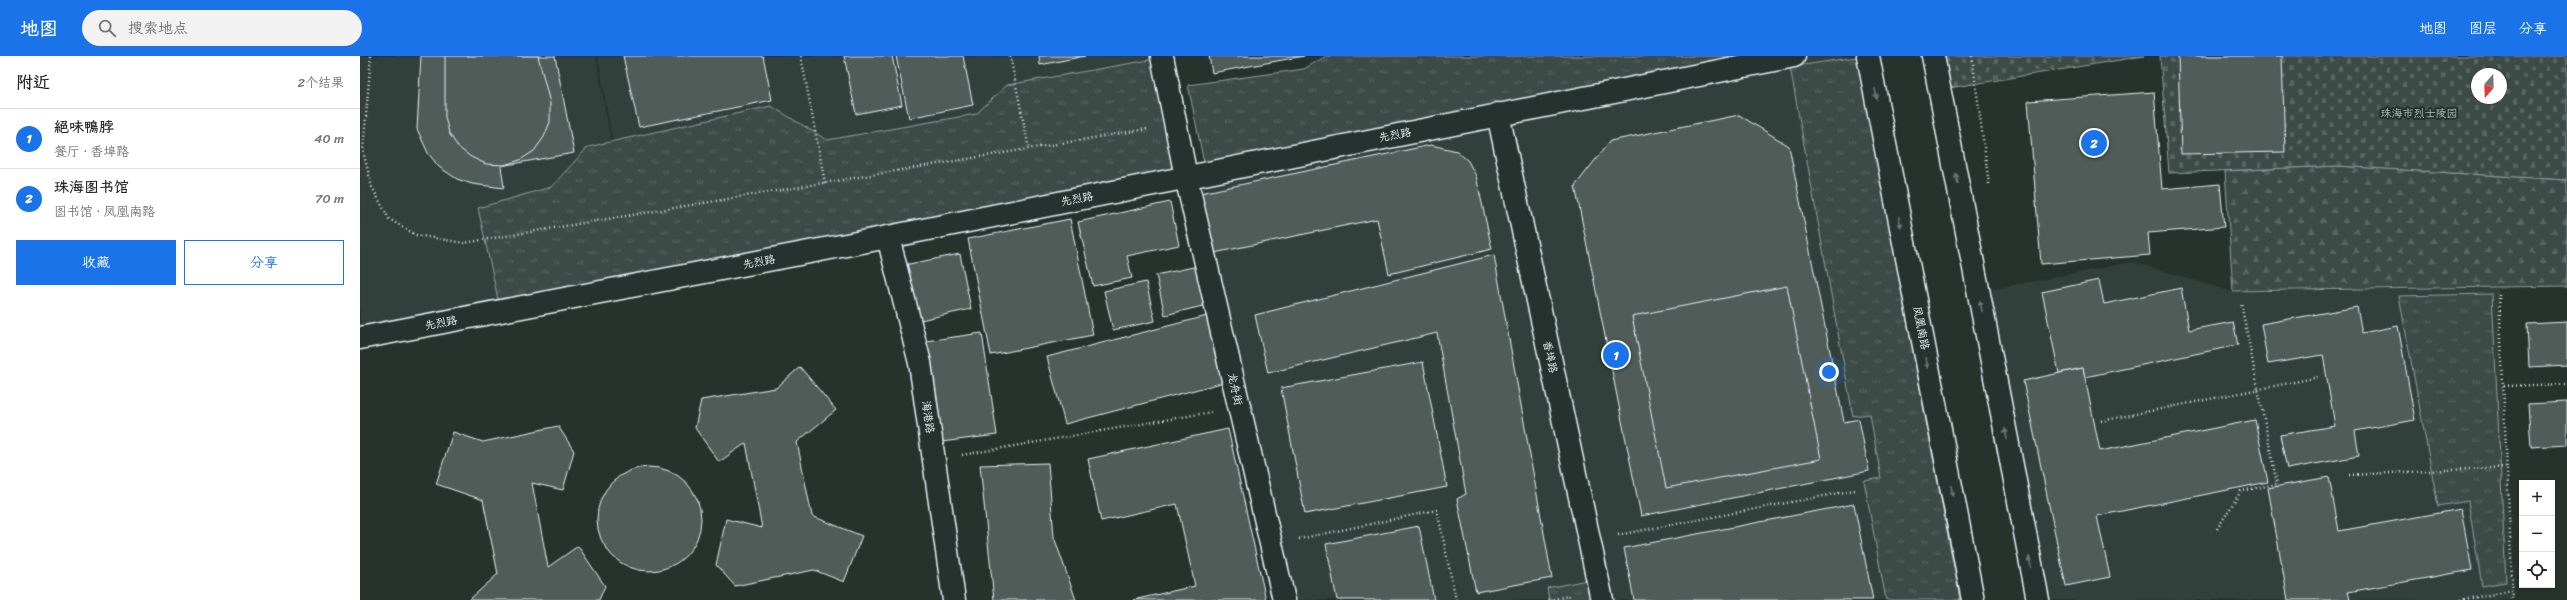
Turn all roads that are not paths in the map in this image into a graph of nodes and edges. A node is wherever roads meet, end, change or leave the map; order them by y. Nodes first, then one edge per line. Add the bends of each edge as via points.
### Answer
1 (1162, 56) edge
2 (1794, 56) edge
3 (1868, 56) edge
4 (1934, 56) edge
5 (1498, 114) junction
6 (1186, 177) junction
7 (888, 237) junction
8 (360, 338) edge
9 (954, 600) edge
10 (1284, 600) edge
11 (1602, 600) edge
12 (1973, 600) edge
13 (2038, 600) edge

1 - 6 street, 龙舟街
2 - 5 street, 先烈路
3 -> 12 street, 凤凰南路
13 -> 4 street
5 - 6 street, 先烈路
5 - 11 street, 香埠路
6 - 7 street, 先烈路
6 - 10 street, 龙舟街
7 - 8 street, 先烈路
7 - 9 street, 海港路 via 920,363

